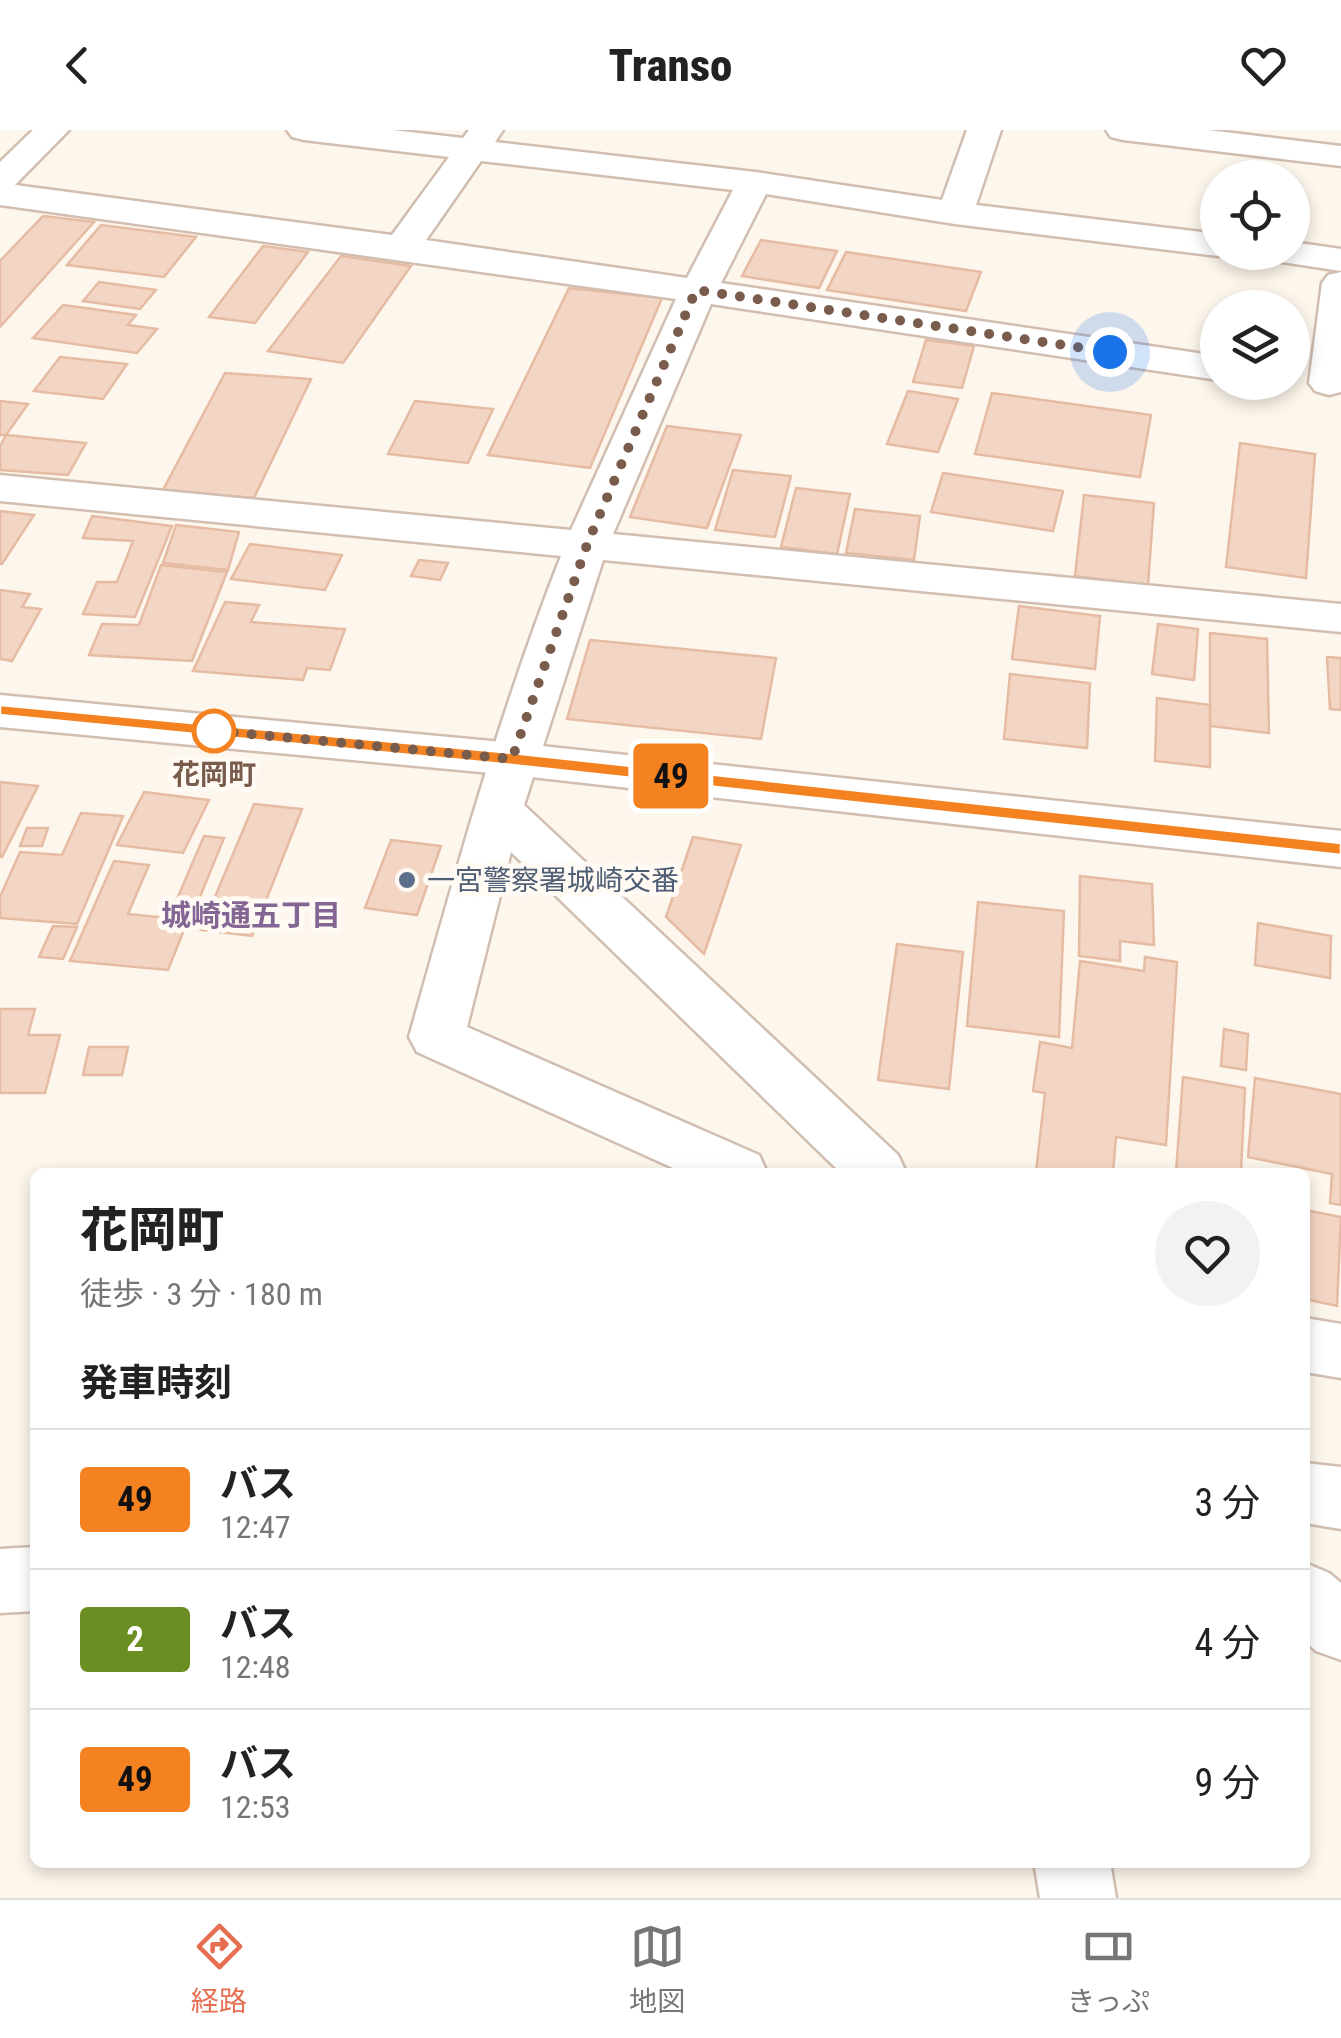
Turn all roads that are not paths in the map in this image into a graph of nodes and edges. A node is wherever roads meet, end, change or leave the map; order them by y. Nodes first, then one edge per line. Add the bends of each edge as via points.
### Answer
1 (52, 130) edge
2 (304, 130) edge
3 (984, 130) edge
4 (1123, 130) edge
5 (478, 141) edge
6 (1341, 156) edge
7 (0, 181) edge
8 (755, 182) junction
9 (0, 194) edge
10 (955, 213) junction
11 (1200, 243) edge
12 (402, 247) junction
13 (1310, 256) edge
14 (1341, 260) edge
15 (1341, 283) edge
16 (696, 290) junction
17 (1200, 365) edge
18 (1321, 382) edge
19 (0, 488) edge
20 (588, 542) junction
21 (1341, 618) edge
22 (0, 711) edge
23 (506, 784) junction
24 (1341, 849) edge
25 (729, 1168) edge
26 (874, 1168) edge
27 (1310, 1345) edge
28 (1341, 1351) edge
29 (1310, 1494) edge
30 (1341, 1498) edge
31 (0, 1580) edge
32 (30, 1580) edge
33 (1310, 1600) edge
34 (1341, 1627) edge
35 (1073, 1868) edge
36 (1078, 1898) edge

1 - 7 street
2 - 5 street
3 - 10 street
4 - 6 street
5 - 8 street
5 - 12 street
8 - 10 street
8 - 16 street
9 - 12 street
10 - 11 street
12 - 16 street
13 - 14 street
15 - 18 street
16 - 17 street
16 - 20 street
19 - 20 street
20 - 21 street
20 - 23 street
22 - 23 street
23 - 24 street
23 - 25 street via 437,1038
23 - 26 street
27 - 28 street
29 - 30 street
31 - 32 street
33 - 34 street
35 - 36 street

